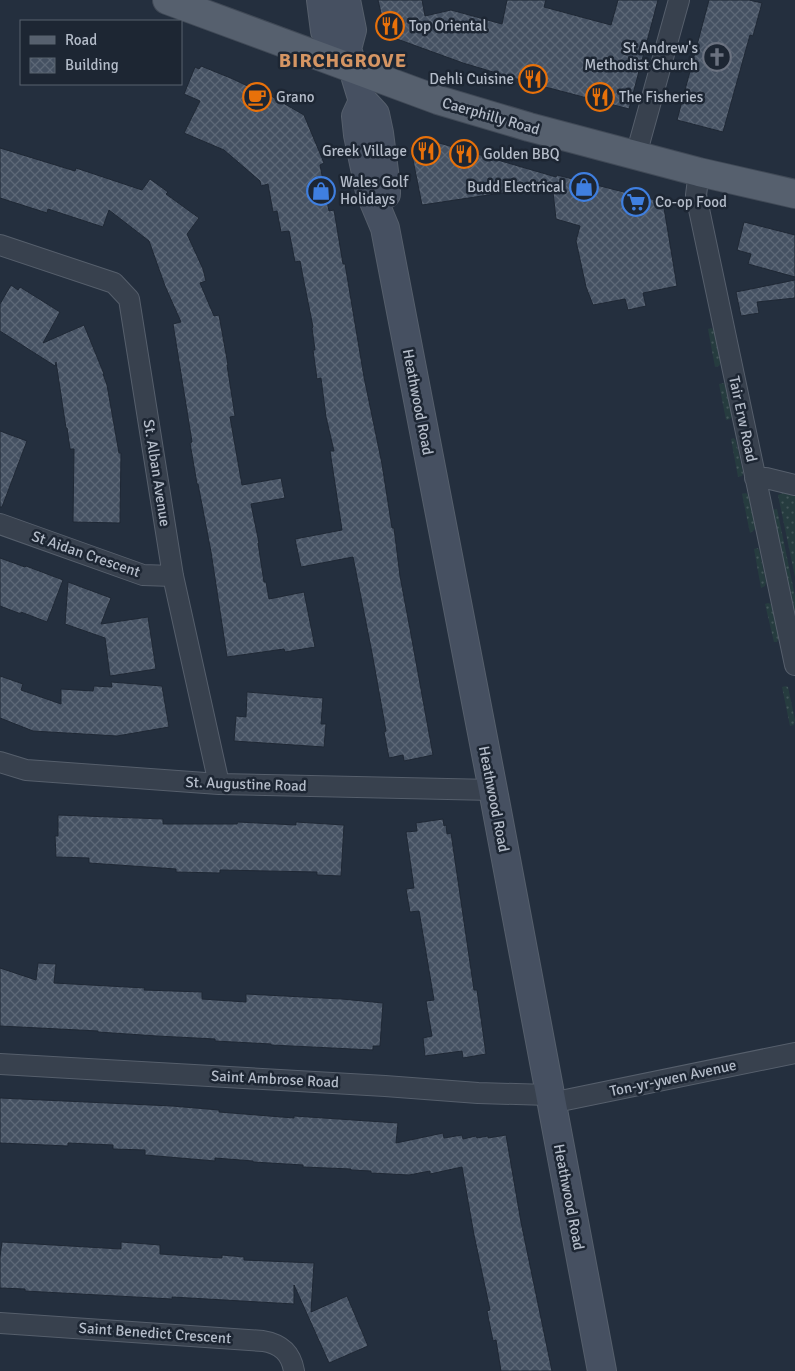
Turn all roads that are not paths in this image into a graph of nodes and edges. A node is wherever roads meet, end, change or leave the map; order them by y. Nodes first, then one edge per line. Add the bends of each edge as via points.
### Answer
1 (168, 0) edge
2 (321, 0) edge
3 (346, 0) edge
4 (679, 0) edge
5 (350, 59) junction
6 (636, 155) junction
7 (699, 172) junction
8 (795, 194) edge
9 (0, 245) edge
10 (755, 478) junction
11 (795, 485) edge
12 (0, 524) edge
13 (174, 576) junction
14 (795, 665) edge
15 (0, 762) edge
16 (219, 784) junction
17 (493, 790) junction
18 (795, 1053) edge
19 (0, 1064) edge
20 (550, 1099) junction
21 (0, 1323) edge
22 (294, 1371) edge
23 (602, 1371) edge

1 - 5 main road, Caerphilly Road
2 - 5 street via 325,31
3 - 5 street via 352,30
4 - 6 street
5 - 6 main road, Caerphilly Road via 438,100
5 - 17 street, Heathwood Road via 363,101 375,114 379,133 386,187 385,228
6 - 7 main road, Caerphilly Road
7 - 8 main road, Caerphilly Road
7 - 10 street, Tair Erw Road via 696,195
9 - 13 street, St. Alban Avenue via 114,283 129,299
10 - 11 street
10 - 14 street, Tair Erw Road
12 - 13 street, St Aidan Crescent via 143,575
13 - 16 street, St. Alban Avenue
15 - 16 street, St. Augustine Road via 26,770
16 - 17 street, St. Augustine Road
17 - 20 street, Heathwood Road
18 - 20 street, Ton-yr-ywen Avenue
19 - 20 street, Saint Ambrose Road via 375,1085
20 - 23 street, Heathwood Road
21 - 22 street, Saint Benedict Crescent via 263,1341 284,1350

